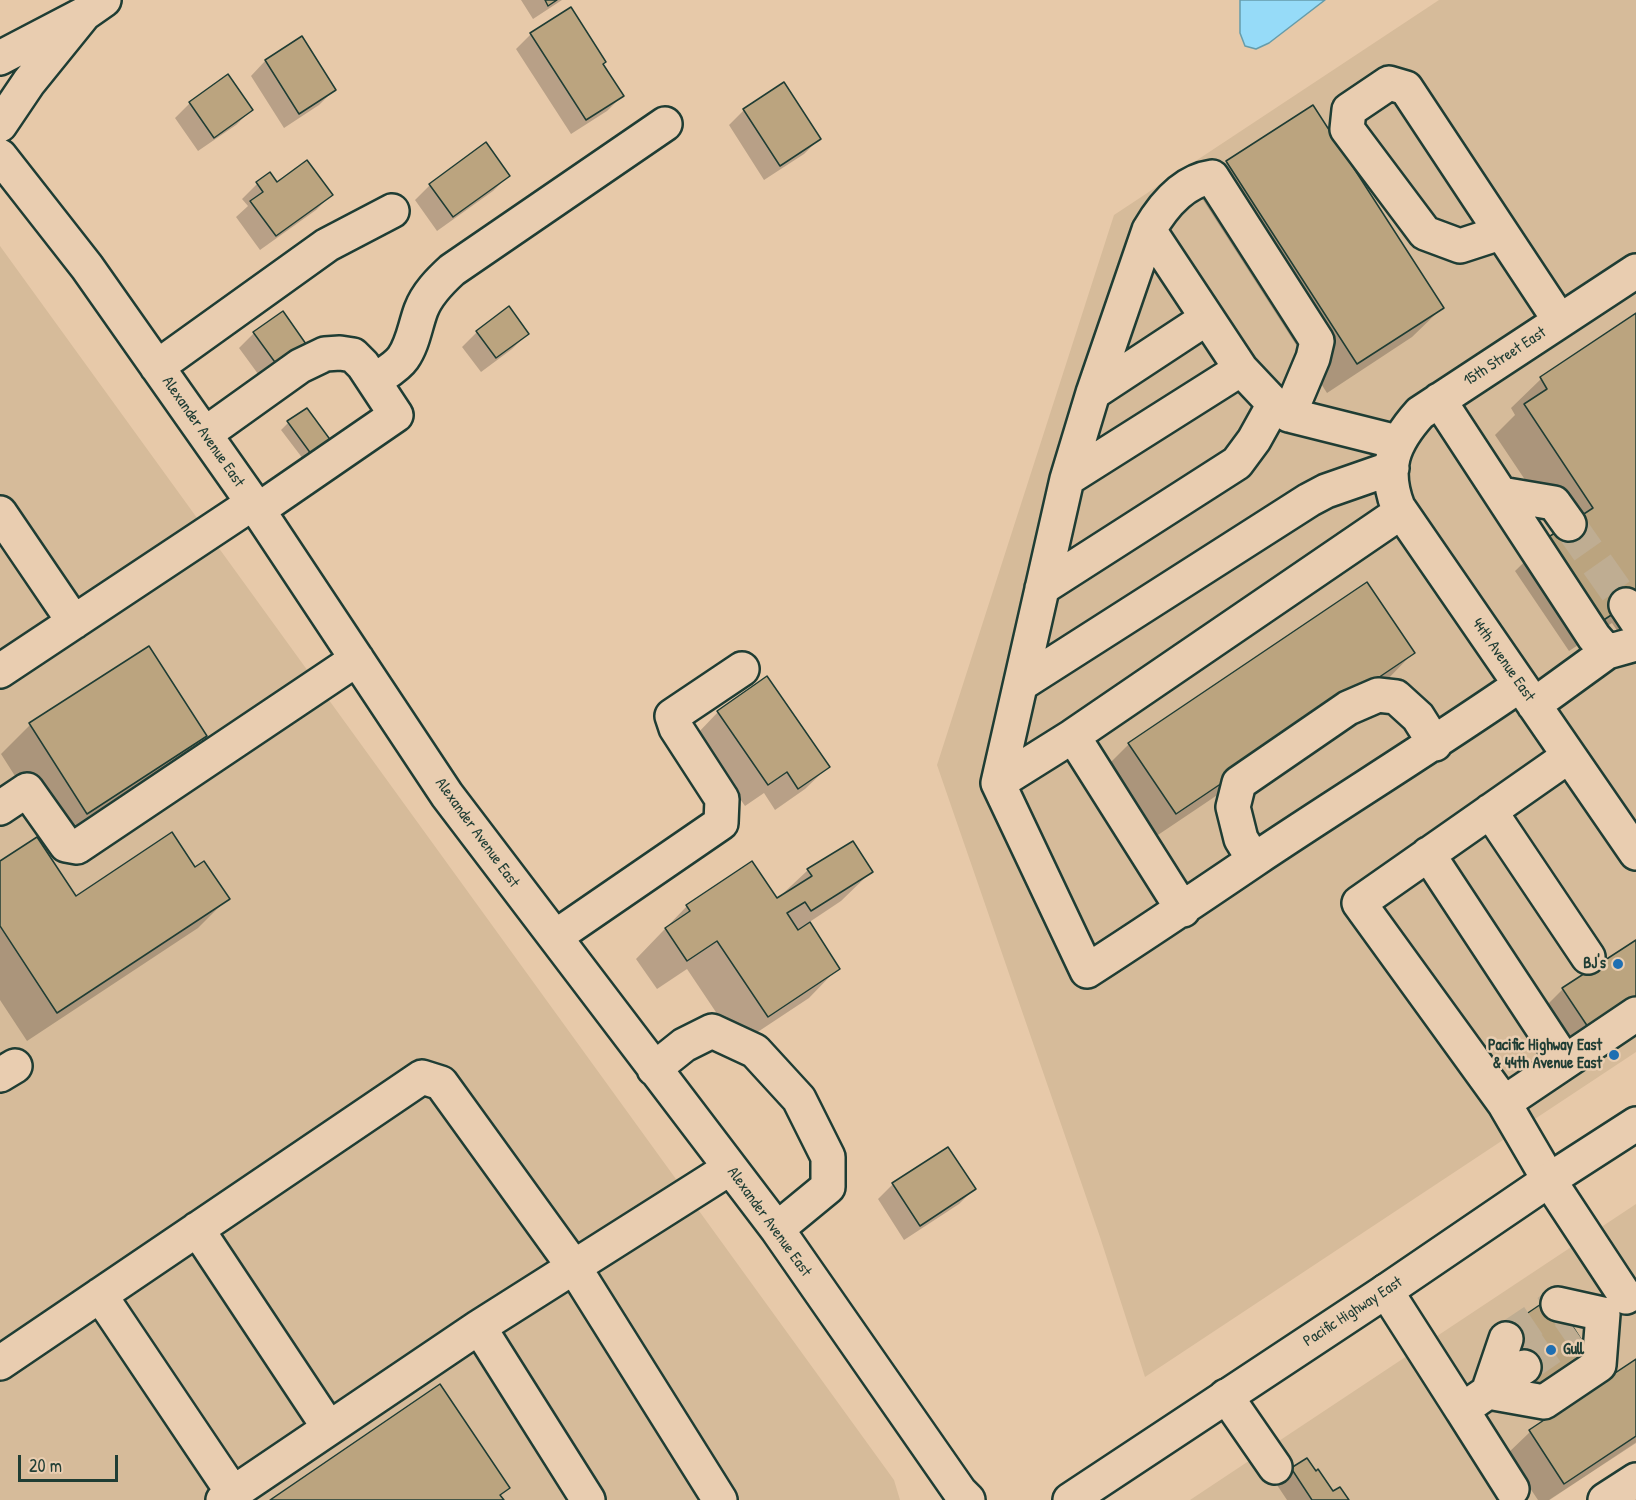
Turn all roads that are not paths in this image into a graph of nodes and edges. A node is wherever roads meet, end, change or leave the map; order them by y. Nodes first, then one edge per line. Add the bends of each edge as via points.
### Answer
1 (94, 7) edge
2 (0, 58) edge
3 (665, 124) dead end
4 (0, 125) edge
5 (0, 156) edge
6 (392, 212) dead end
7 (1149, 230) junction
8 (1500, 233) junction
9 (1636, 271) edge
10 (1207, 318) junction
11 (1560, 321) junction
12 (157, 367) junction
13 (1241, 369) junction
14 (374, 381) junction
15 (1093, 393) junction
16 (1439, 400) junction
17 (1281, 410) junction
18 (205, 434) junction
19 (1394, 457) junction
20 (1067, 479) junction
21 (1501, 494) junction
22 (255, 506) junction
23 (1401, 512) junction
24 (0, 513) edge
25 (1569, 524) tunnel mouth
26 (1042, 588) junction
27 (74, 622) junction
28 (1622, 648) edge
29 (357, 659) junction
30 (742, 669) dead end
31 (0, 671) edge
32 (1021, 684) junction
33 (1527, 695) junction
34 (1073, 736) junction
35 (1435, 744) junction
36 (1569, 756) junction
37 (998, 783) junction
38 (0, 808) edge
39 (1490, 811) junction
40 (1636, 853) edge
41 (1428, 854) junction
42 (1254, 860) junction
43 (1182, 910) junction
44 (555, 937) junction
45 (1588, 957) dead end
46 (1636, 1014) edge
47 (1565, 1062) junction
48 (654, 1069) junction
49 (1504, 1103) junction
50 (1636, 1124) edge
51 (730, 1168) junction
52 (1549, 1180) junction
53 (197, 1229) junction
54 (777, 1229) junction
55 (574, 1266) junction
56 (1386, 1291) junction
57 (100, 1295) junction
58 (1558, 1304) tunnel mouth
59 (1610, 1309) edge
60 (479, 1327) junction
61 (1506, 1339) tunnel mouth
62 (0, 1363) edge
63 (1524, 1367) tunnel mouth
64 (1488, 1392) junction
65 (1226, 1396) junction
66 (1462, 1410) junction
67 (329, 1428) junction
68 (1275, 1467) dead end
69 (1636, 1480) edge
70 (1512, 1489) dead end
71 (228, 1497) edge
72 (588, 1500) edge
73 (720, 1500) edge
74 (968, 1500) edge
75 (1070, 1500) edge
76 (1605, 1500) edge

1 - 2 street
1 - 4 street via 29,82
3 - 14 street via 452,270 422,308 404,357
5 - 12 street, Alexander Avenue East via 87,267
6 - 12 street via 327,245
7 - 10 street
7 - 15 street
7 - 17 street via 1162,208 1181,191 1200,179 1212,177 1317,341 1313,358
8 - 8 street via 1406,88 1389,82 1349,110 1347,129 1425,233 1460,246
8 - 11 street
9 - 11 street, 15th Street East
10 - 13 street
10 - 15 street
11 - 16 street, 15th Street East
12 - 18 street, Alexander Avenue East
13 - 17 street
13 - 20 street
14 - 18 street via 353,355 325,354 300,366
14 - 22 street via 396,415
15 - 20 street
16 - 19 street, 15th Street East via 1420,412
16 - 21 street
17 - 19 street
17 - 26 street via 1237,464
18 - 22 street, Alexander Avenue East
19 - 23 street, 44th Avenue East via 1391,489
19 - 32 street via 1309,500
20 - 26 street
21 - 25 street via 1554,503
21 - 28 street via 1594,637
22 - 27 street
22 - 29 street, Alexander Avenue East
23 - 33 street, 44th Avenue East
23 - 34 street
24 - 27 street
26 - 32 street
27 - 31 street
28 - 33 street
29 - 38 street via 77,847 66,845 27,790
29 - 44 street, Alexander Avenue East via 447,795
30 - 44 street via 672,716 722,799 721,823
32 - 37 street
33 - 35 street
33 - 36 street, 44th Avenue East
34 - 37 street
34 - 43 street
35 - 42 street
35 - 42 street via 1418,717 1396,697 1378,695 1348,708 1239,783 1233,807 1241,839
36 - 39 street
36 - 40 street, 44th Avenue East
37 - 43 street via 1087,970
39 - 41 street
39 - 45 street
41 - 47 street
41 - 49 street via 1359,903
42 - 43 street
44 - 48 street, Alexander Avenue East
46 - 47 street
47 - 49 street
48 - 51 street, Alexander Avenue East
48 - 54 street via 684,1045 712,1031 755,1052 799,1099 828,1157 828,1187
49 - 52 street
50 - 52 street, Pacific Highway East
51 - 54 street, Alexander Avenue East
51 - 55 street
52 - 56 street, Pacific Highway East
52 - 59 street
53 - 55 street via 423,1077 441,1083
53 - 57 street
53 - 67 street
54 - 74 street, Alexander Avenue East
55 - 60 street
55 - 73 street
56 - 65 street, Pacific Highway East
56 - 66 street
57 - 62 street
57 - 71 street
58 - 59 street
59 - 64 street via 1599,1365 1544,1402
60 - 67 street
60 - 72 street
61 - 64 street
63 - 64 street
64 - 66 street
65 - 68 street
65 - 75 street, Pacific Highway East
66 - 70 street
67 - 71 street
69 - 76 street

